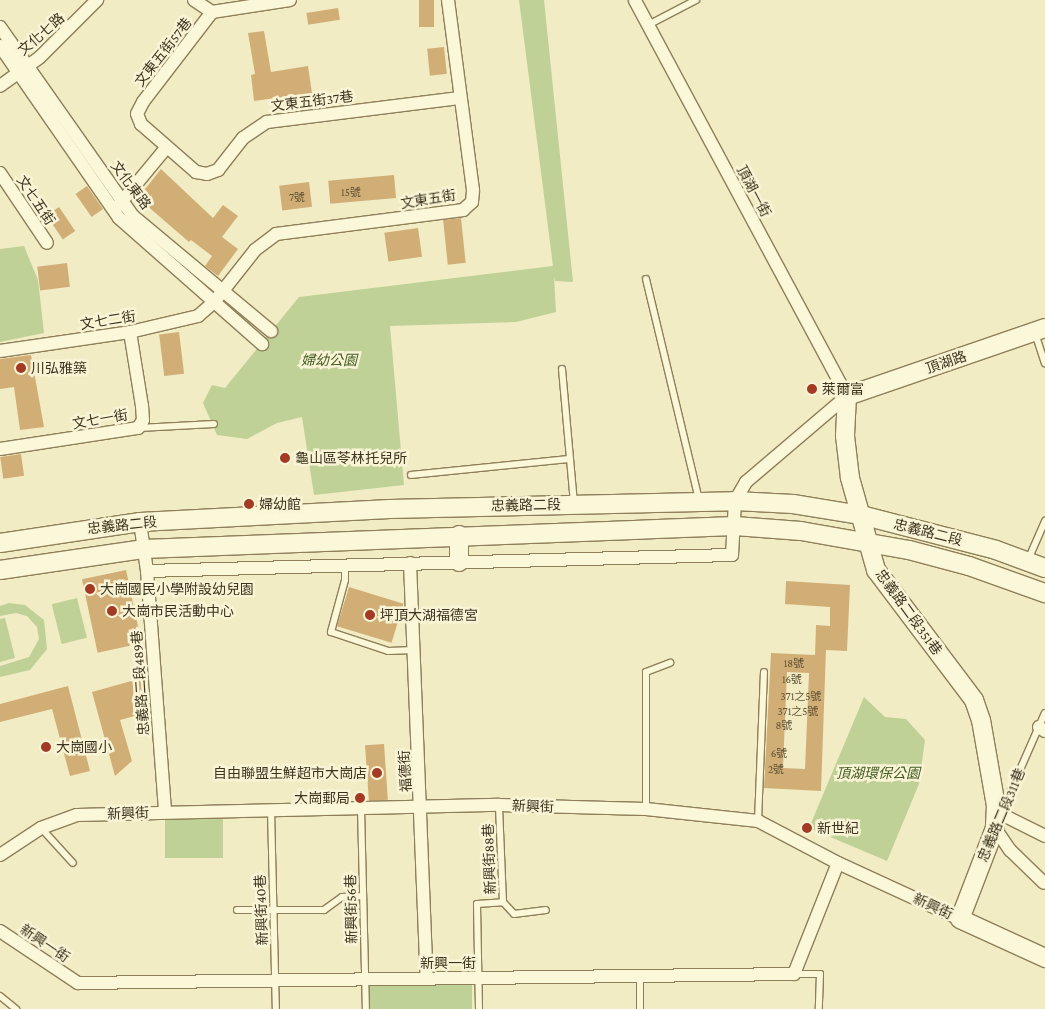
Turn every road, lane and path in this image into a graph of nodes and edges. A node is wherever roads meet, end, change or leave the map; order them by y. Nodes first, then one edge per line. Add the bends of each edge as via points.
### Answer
1 (97, 0) edge
2 (194, 0) edge
3 (290, 0) edge
4 (448, 0) edge
5 (635, 0) edge
6 (696, 0) edge
7 (270, 1) edge
8 (212, 12) junction
9 (650, 24) junction
10 (0, 28) edge
11 (0, 46) edge
12 (23, 69) junction
13 (0, 86) edge
14 (460, 98) junction
15 (166, 148) junction
16 (0, 173) edge
17 (118, 205) junction
18 (47, 243) dead end
19 (646, 279) dead end
20 (222, 292) junction
21 (214, 302) junction
22 (1040, 330) edge
23 (271, 331) dead end
24 (130, 332) junction
25 (262, 344) dead end
26 (0, 351) edge
27 (1045, 362) edge
28 (562, 369) dead end
29 (847, 396) junction
30 (214, 424) dead end
31 (138, 428) junction
32 (0, 449) edge
33 (568, 459) junction
34 (411, 476) dead end
35 (735, 501) junction
36 (699, 502) junction
37 (574, 504) junction
38 (861, 515) junction
39 (1045, 521) edge
40 (140, 522) junction
41 (736, 526) junction
42 (459, 535) junction
43 (869, 542) junction
44 (0, 543) edge
45 (144, 549) junction
46 (1028, 561) junction
47 (459, 562) junction
48 (410, 563) junction
49 (345, 565) junction
50 (1045, 568) edge
51 (0, 570) edge
52 (147, 571) junction
53 (1045, 593) edge
54 (414, 650) junction
55 (670, 662) dead end
56 (764, 672) dead end
57 (1045, 713) edge
58 (1042, 729) edge
59 (499, 805) junction
60 (422, 807) junction
61 (361, 808) junction
62 (646, 809) junction
63 (271, 810) junction
64 (164, 812) junction
65 (758, 821) junction
66 (998, 821) junction
67 (41, 828) junction
68 (1045, 836) edge
69 (0, 855) edge
70 (73, 863) dead end
71 (838, 863) junction
72 (1044, 883) dead end
73 (363, 896) junction
74 (503, 902) junction
75 (237, 910) dead end
76 (274, 910) junction
77 (546, 910) dead end
78 (960, 919) junction
79 (0, 931) edge
80 (1045, 958) edge
81 (640, 974) junction
82 (794, 974) junction
83 (427, 978) junction
84 (477, 978) junction
85 (364, 979) junction
86 (275, 980) junction
87 (0, 996) edge
88 (16, 1009) edge
89 (276, 1009) edge
90 (366, 1009) edge
91 (479, 1009) edge
92 (640, 1009) edge
93 (819, 1009) edge

1 - 12 street, 文化七路 via 40,57
2 - 8 street
3 - 7 street
4 - 14 street, 文東五街
5 - 9 street, 頂湖一街
6 - 9 lane
7 - 8 street
8 - 15 street, 文東五街57巷 via 137,114 141,124
9 - 29 street, 頂湖一街
10 - 12 street, 文化東路
11 - 12 street, 文化東路
12 - 13 street, 文化七路
12 - 17 street, 文化東路
14 - 15 street, 文東五街37巷 via 267,122 243,138 218,170 207,174 196,172
14 - 20 street, 文東五街 via 473,190 472,202 463,210 276,234 255,250
15 - 17 street
16 - 18 street, 文七五街
17 - 20 street, 文化東路
17 - 21 street, 文化東路 via 154,250
19 - 36 lane
20 - 21 street, 文東五街
20 - 23 street, 文化東路
21 - 24 street, 文七二街 via 198,316
21 - 25 street, 文化東路
22 - 27 lane
22 - 29 main road, 頂湖路
24 - 26 street, 文七二街
24 - 31 street, 文七一街 via 142,406 142,420
28 - 33 lane
29 - 35 street, 頂湖路 via 746,482
29 - 38 main road via 845,436 850,478
30 - 31 lane
31 - 32 street, 文七一街
33 - 34 lane
33 - 37 lane
35 - 36 main road, 忠義路二段
35 - 38 main road, 忠義路二段 via 793,504
35 - 41 street
36 - 37 main road, 忠義路二段
37 - 40 main road, 忠義路二段 via 390,509
38 - 43 main road, 忠義路二段351巷
38 - 46 main road, 忠義路二段
39 - 46 lane
40 - 44 main road, 忠義路二段
40 - 45 street, 忠義路二段489巷
41 - 42 main road, 忠義路二段
41 - 43 main road, 忠義路二段 via 800,531
41 - 47 street via 732,555
42 - 45 main road, 忠義路二段
42 - 47 main road
43 - 53 main road, 忠義路二段 via 969,566
43 - 66 main road, 忠義路二段351巷 via 876,570 974,700 981,720
45 - 51 main road, 忠義路二段
45 - 52 street, 忠義路二段489巷
46 - 50 main road, 忠義路二段
47 - 48 street
48 - 49 street
48 - 54 street, 福德街
49 - 52 street
49 - 54 lane via 346,580 330,632 388,651
52 - 64 street, 忠義路二段489巷
54 - 60 street, 福德街
55 - 62 lane via 646,672
56 - 65 lane
57 - 58 lane, 忠義路二段311巷
58 - 66 lane, 忠義路二段311巷
59 - 60 street, 新興街
59 - 62 street, 新興街
59 - 74 lane, 新興街88巷
60 - 61 street, 新興街
60 - 83 street, 福德街
61 - 63 street, 新興街
61 - 73 lane, 新興街56巷
62 - 65 street, 新興街
63 - 64 street, 新興街
63 - 76 lane, 新興街40巷
64 - 67 street, 新興街 via 77,815
65 - 71 street, 新興街
66 - 68 street
66 - 72 street via 1010,850
66 - 78 main road, 忠義路二段311巷
67 - 69 street, 新興街
67 - 70 lane
71 - 78 street, 新興街
71 - 82 street
73 - 76 lane via 342,897 324,910
73 - 85 lane, 新興街56巷
74 - 77 lane via 514,914
74 - 84 lane, 新興街88巷 via 477,904
75 - 76 lane
76 - 86 lane, 新興街40巷
78 - 80 main road, 新興街
79 - 86 street, 新興一街 via 78,983
81 - 82 street, 新興一街
81 - 84 street, 新興一街
81 - 92 lane
82 - 93 lane via 820,974
83 - 84 street, 新興一街
83 - 85 street, 新興一街
84 - 91 lane
85 - 86 street, 新興一街
85 - 90 lane, 新興街56巷
86 - 89 lane, 新興街40巷
87 - 88 lane

